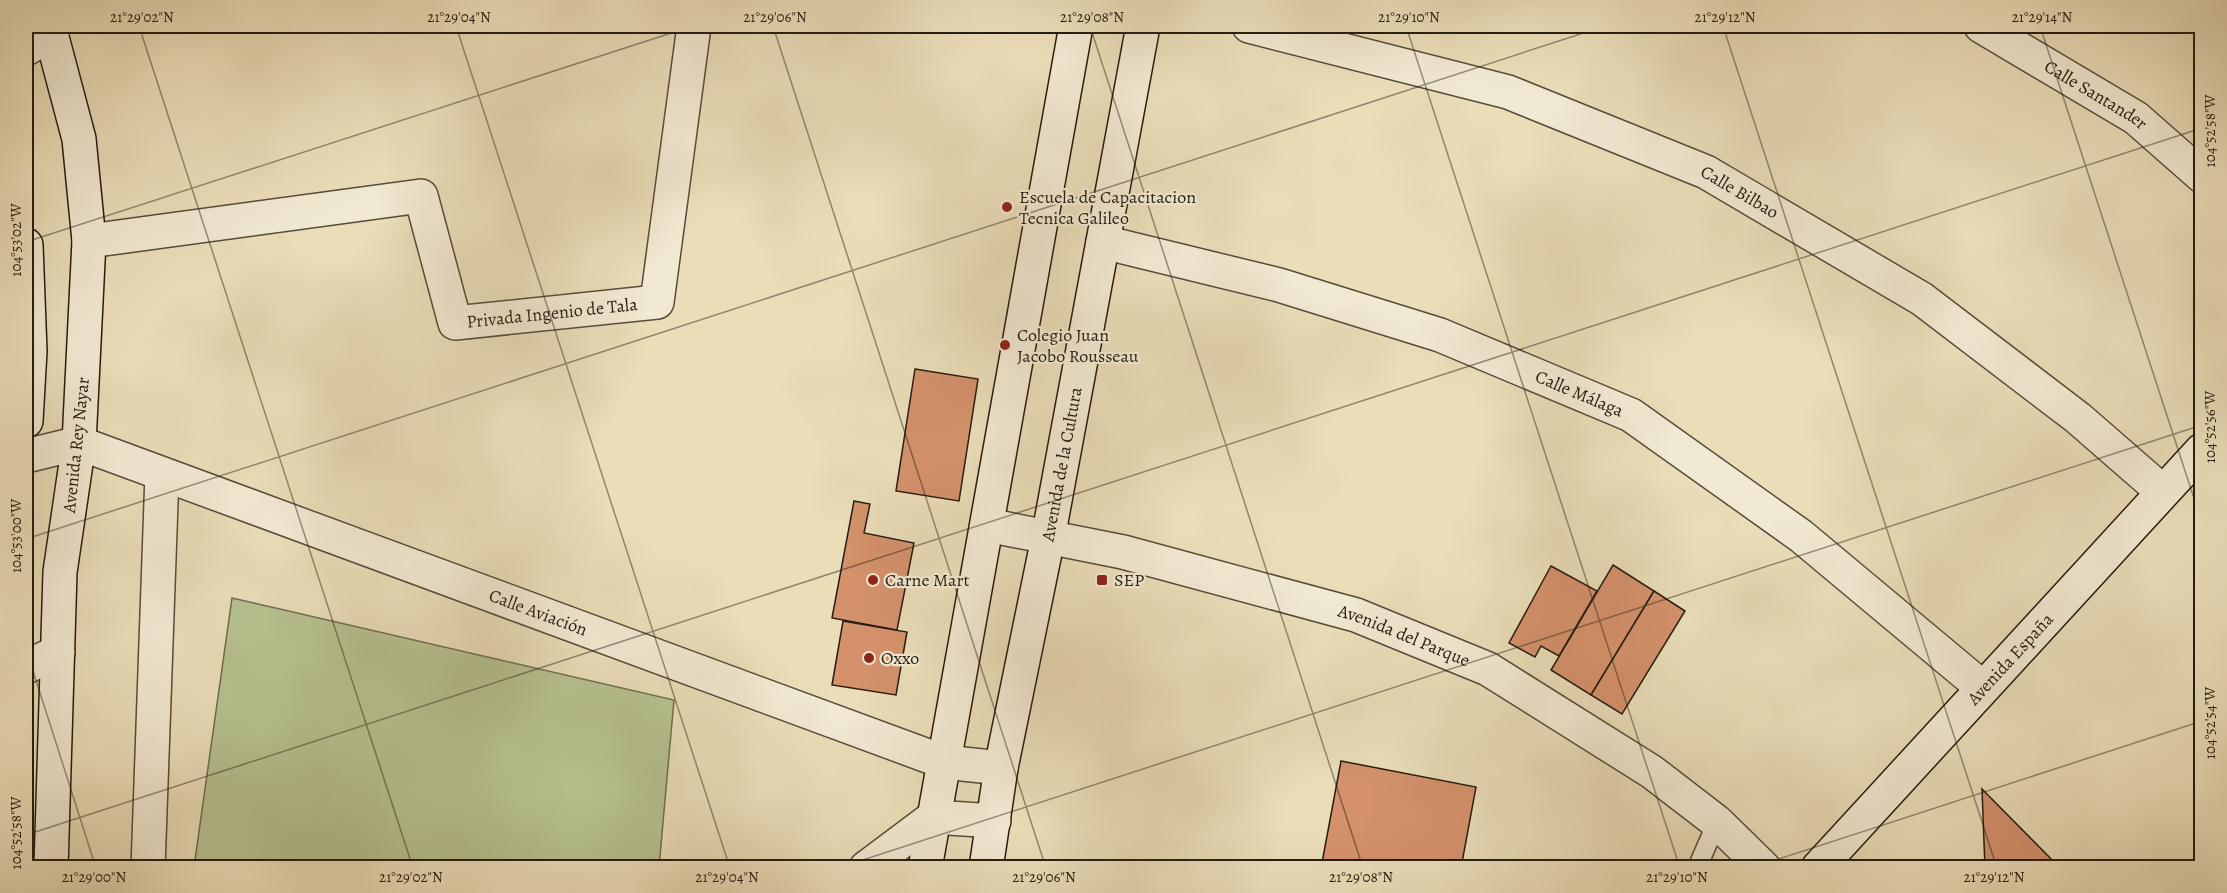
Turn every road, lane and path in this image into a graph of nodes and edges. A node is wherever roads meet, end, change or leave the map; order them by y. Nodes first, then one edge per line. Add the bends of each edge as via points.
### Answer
1 (694, 26) edge
2 (1077, 26) edge
3 (1143, 26) edge
4 (1249, 26) edge
5 (1981, 26) edge
6 (42, 36) edge
7 (2202, 176) edge
8 (89, 241) junction
9 (1103, 242) junction
10 (26, 245) edge
11 (26, 252) edge
12 (26, 421) edge
13 (79, 443) junction
14 (2202, 450) edge
15 (26, 456) edge
16 (162, 474) junction
17 (2163, 492) junction
18 (987, 525) junction
19 (1048, 538) junction
20 (58, 652) junction
21 (26, 667) edge
22 (1983, 688) junction
23 (944, 762) junction
24 (1002, 768) junction
25 (934, 817) junction
26 (994, 821) junction
27 (1717, 822) junction
28 (51, 867) edge
29 (148, 867) edge
30 (866, 867) edge
31 (925, 867) edge
32 (986, 867) edge
33 (1697, 867) edge
34 (1764, 867) edge
35 (1818, 867) edge

1 - 8 street, Privada Ingenio de Tala via 657,302 455,323 421,196
2 - 18 street
3 - 9 street, Avenida de la Cultura
4 - 17 street, Calle Bilbao via 1508,92 1706,172 1922,299 2078,418
5 - 7 street, Calle Santander via 2136,118
6 - 8 street, Avenida Rey Nayar via 79,139
8 - 13 street, Avenida Rey Nayar
9 - 19 street, Avenida de la Cultura
9 - 22 street, Calle Málaga via 1279,285 1440,335 1631,415 1801,536
10 - 11 street
11 - 12 street via 30,351
13 - 15 street
13 - 16 street, Calle Aviación
13 - 20 street, Avenida Rey Nayar via 60,573
14 - 17 street, Avenida España
16 - 23 street, Calle Aviación
16 - 29 street
17 - 22 street, Avenida España
18 - 19 street, Avenida del Parque
18 - 23 street
19 - 24 street, Avenida de la Cultura
19 - 27 street, Avenida del Parque via 1123,552 1356,615 1488,669 1652,772
20 - 21 street
20 - 28 street, Avenida Rey Nayar
22 - 35 street, Avenida España
23 - 24 street, Calle Aviación
23 - 25 street
24 - 26 street, Avenida de la Cultura
25 - 26 street
25 - 30 street
25 - 31 street
26 - 32 street, Avenida de la Cultura
27 - 33 lane
27 - 34 street, Avenida del Parque

